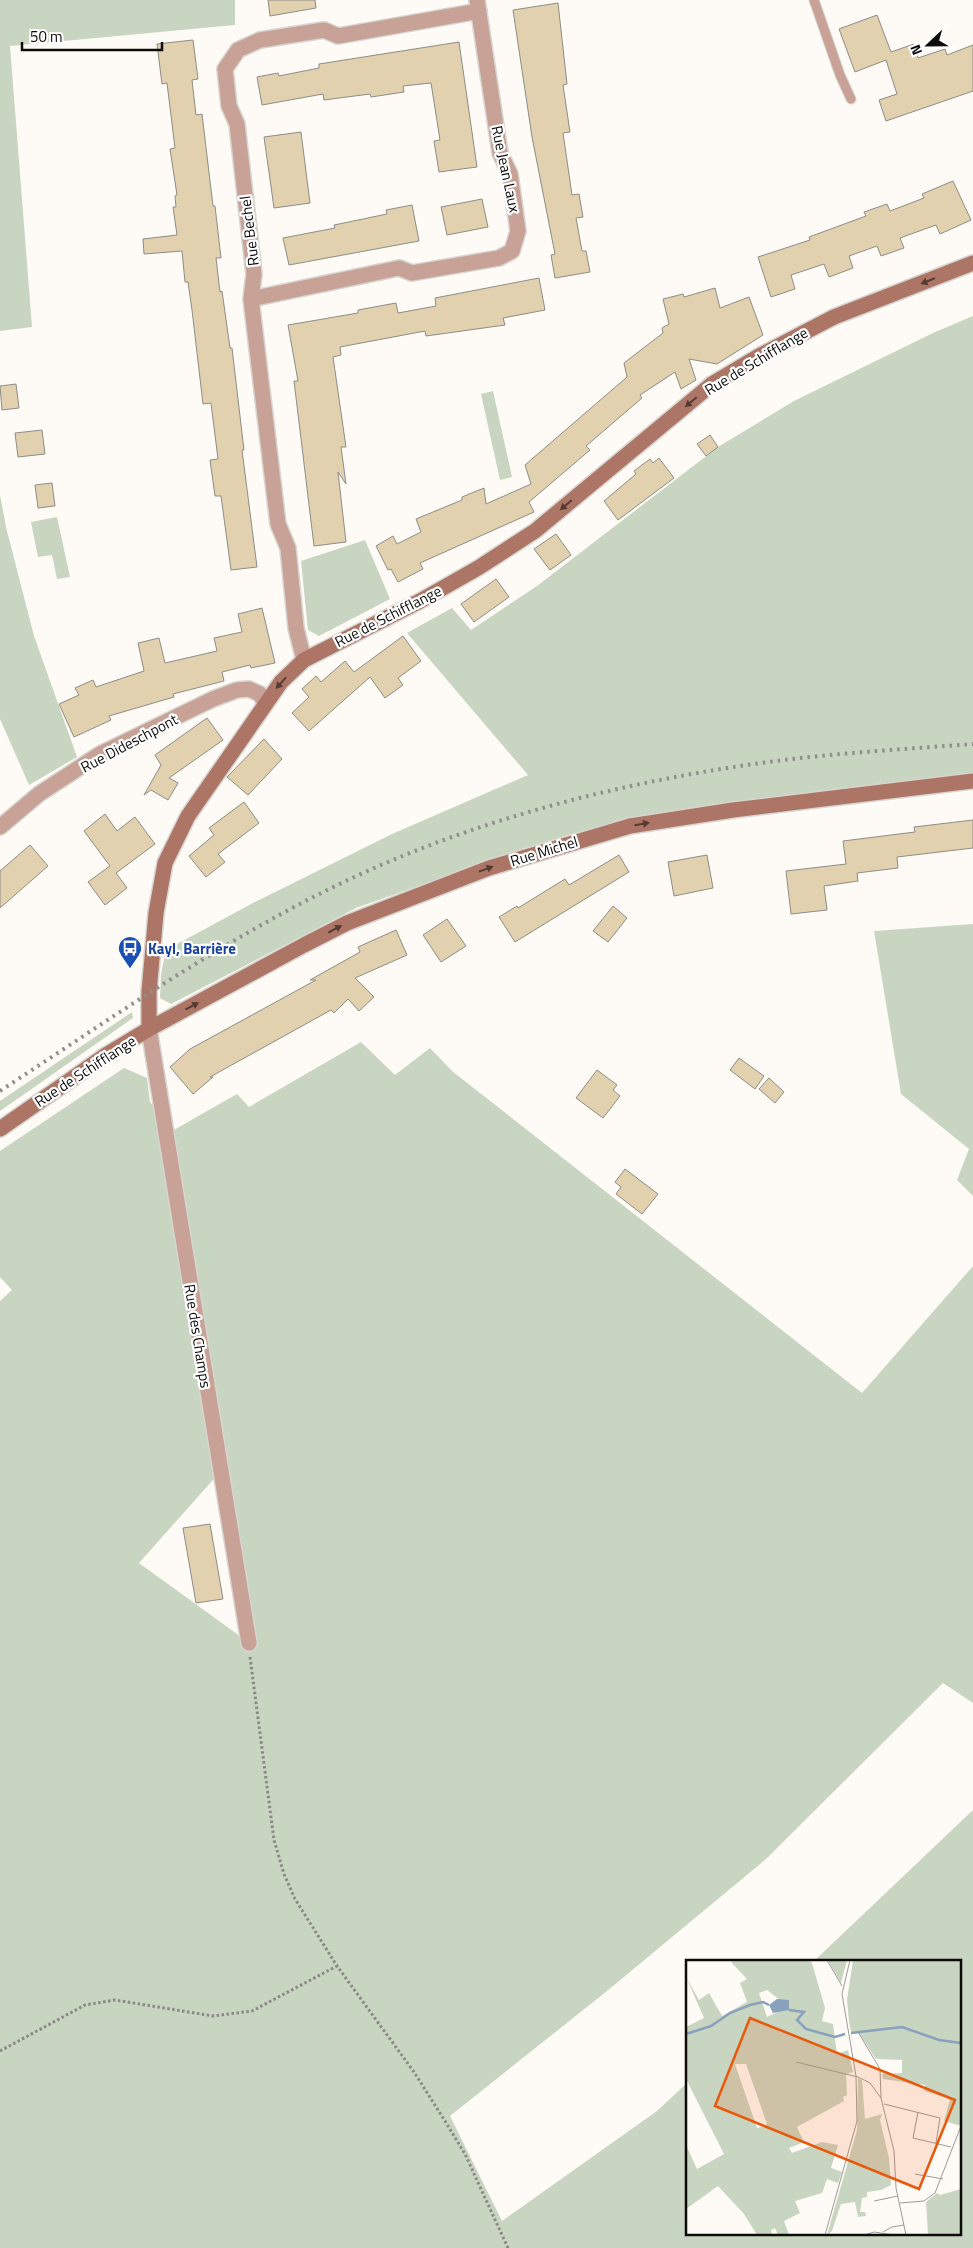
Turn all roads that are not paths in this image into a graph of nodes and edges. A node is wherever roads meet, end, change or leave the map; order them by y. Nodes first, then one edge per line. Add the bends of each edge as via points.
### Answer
1 (814, 0) edge
2 (478, 6) edge
3 (851, 99) dead end
4 (973, 262) edge
5 (251, 300) junction
6 (304, 660) junction
7 (265, 703) junction
8 (973, 781) edge
9 (0, 827) edge
10 (149, 1029) junction
11 (0, 1129) edge
12 (248, 1643) road end

1 - 3 lane
2 - 5 street, Rue Bechel via 338,36 324,30 260,40 238,50 225,69 229,106 237,124 250,236 254,274
2 - 5 street, Rue Jean Laux via 500,153 510,174 518,231 512,251 499,258 412,273 399,268
4 -> 6 street, Rue de Schifflange via 834,317 759,356 712,384 535,531 429,596
5 - 6 street, Rue Bechel via 278,524 288,548 296,628
6 -> 7 street, Rue de Schifflange
7 - 9 street, Rue Dideschpont via 260,694 249,689 213,699 100,754 39,794
7 - 10 street, Rue de Schifflange via 188,816 165,863 156,914
10 -> 8 street, Rue Michel via 347,923 489,868 572,842 630,826 673,819
10 - 11 street, Rue de Schifflange
10 - 12 street, Rue des Champs

